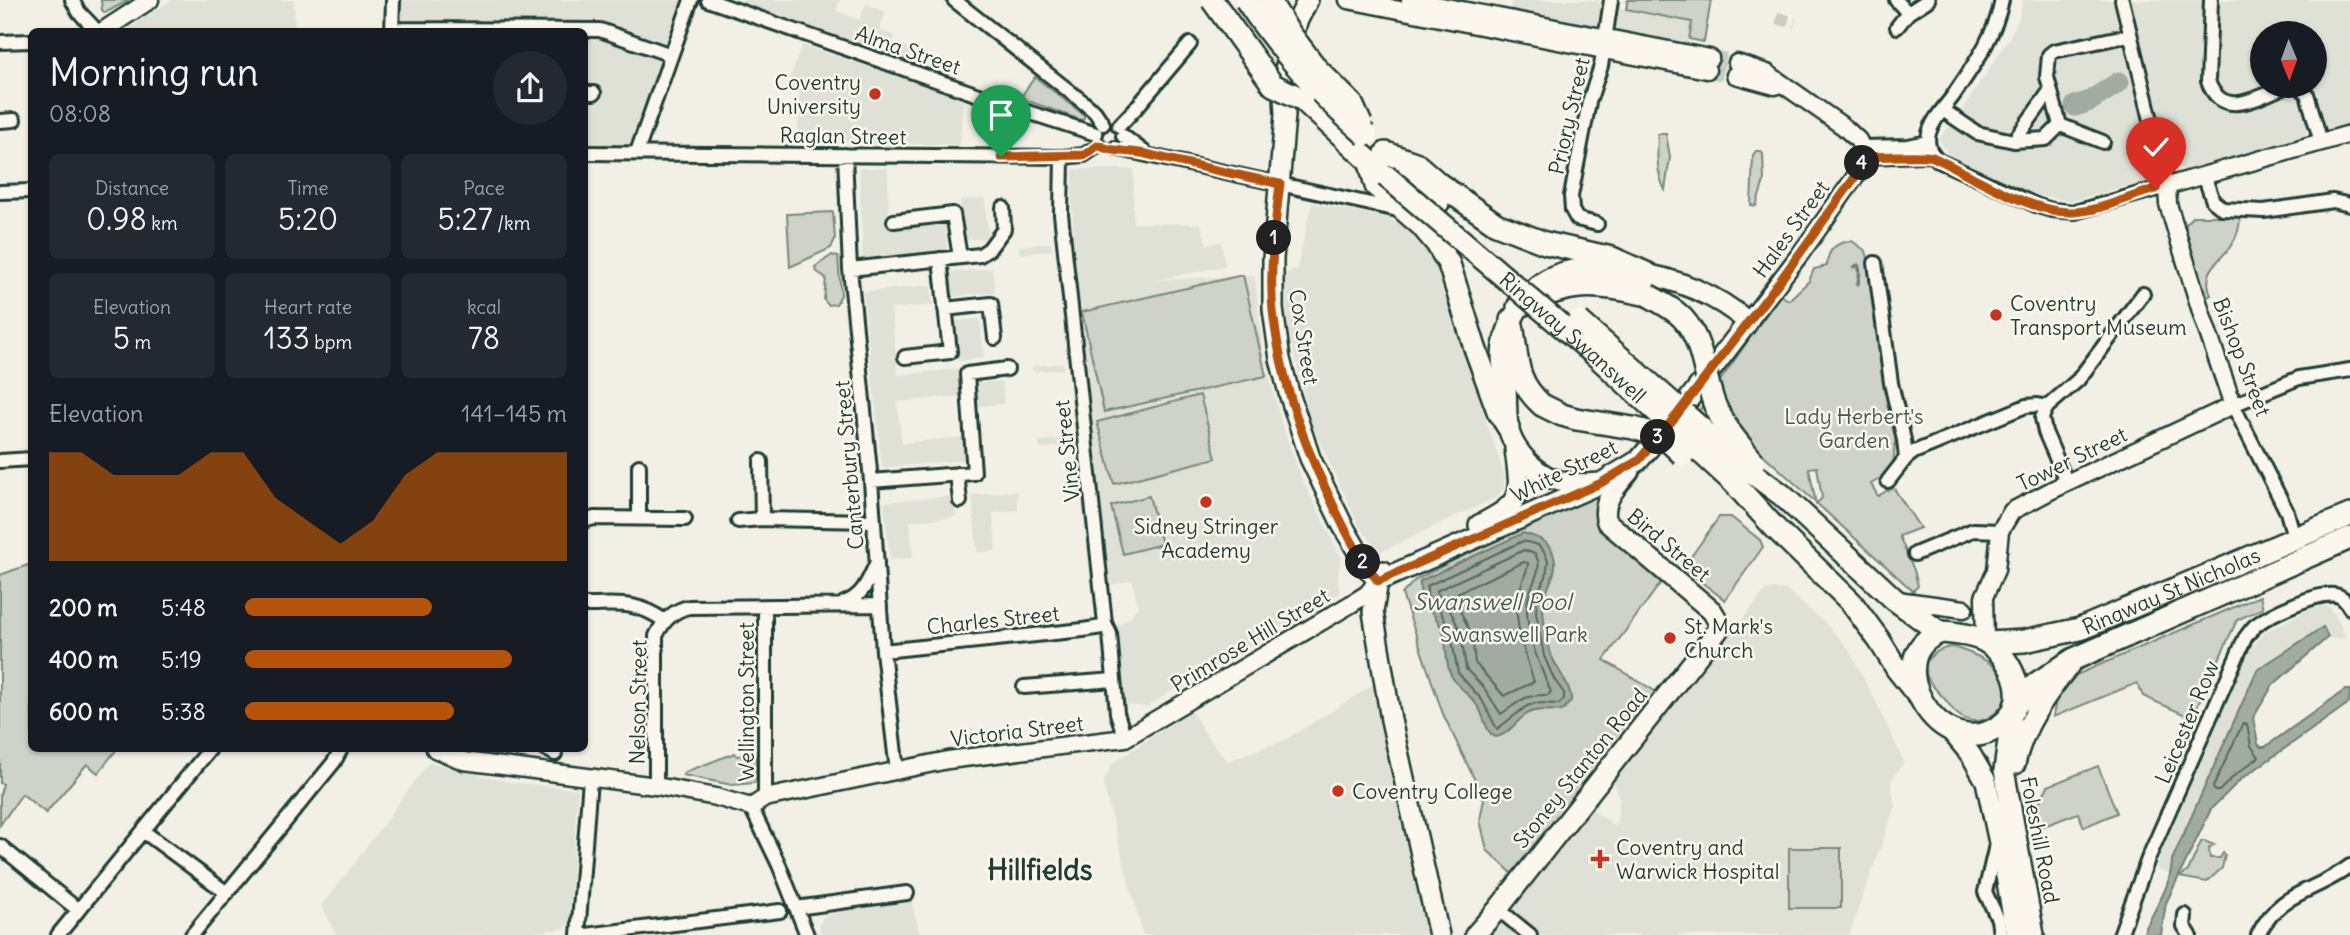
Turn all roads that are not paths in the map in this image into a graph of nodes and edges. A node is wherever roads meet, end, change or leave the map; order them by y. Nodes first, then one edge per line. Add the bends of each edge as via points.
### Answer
1 (72, 0) edge
2 (150, 0) edge
3 (393, 0) edge
4 (691, 0) edge
5 (708, 0) edge
6 (954, 0) edge
7 (1212, 0) edge
8 (1228, 0) edge
9 (1246, 0) edge
10 (1269, 0) edge
11 (1308, 0) edge
12 (1348, 0) edge
13 (1410, 0) edge
14 (1611, 0) edge
15 (1896, 0) edge
16 (1928, 0) edge
17 (2002, 0) edge
18 (2122, 0) edge
19 (2211, 0) edge
20 (1909, 13) junction
21 (1897, 27) dead end
22 (96, 28) edge
23 (106, 28) edge
24 (392, 28) edge
25 (588, 30) edge
26 (2130, 35) junction
27 (28, 41) edge
28 (0, 43) edge
29 (1190, 44) dead end
30 (1605, 45) junction
31 (671, 55) junction
32 (1709, 64) tunnel mouth
33 (1736, 69) tunnel mouth
34 (2050, 91) junction
35 (2253, 98) edge
36 (2308, 98) edge
37 (1303, 99) junction
38 (1943, 110) junction
39 (2060, 125) junction
40 (1121, 131) junction
41 (1099, 134) junction
42 (2350, 134) edge
43 (1366, 135) junction
44 (2350, 140) edge
45 (2014, 141) junction
46 (2103, 142) dead end
47 (2321, 142) junction
48 (1115, 148) junction
49 (1930, 148) junction
50 (637, 152) junction
51 (1863, 152) junction
52 (588, 153) edge
53 (845, 155) junction
54 (1147, 155) junction
55 (2278, 156) junction
56 (1062, 157) junction
57 (1381, 164) junction
58 (2204, 175) junction
59 (1280, 184) junction
60 (2167, 186) junction
61 (28, 191) edge
62 (0, 192) edge
63 (2350, 205) edge
64 (1003, 208) dead end
65 (1398, 210) dead end
66 (894, 221) dead end
67 (1597, 224) dead end
68 (960, 257) junction
69 (940, 259) junction
70 (1875, 263) dead end
71 (850, 269) junction
72 (1648, 274) junction
73 (2143, 294) dead end
74 (946, 309) junction
75 (1515, 314) junction
76 (1748, 322) junction
77 (995, 338) dead end
78 (905, 357) dead end
79 (1007, 369) dead end
80 (2350, 370) edge
81 (2233, 405) junction
82 (2047, 407) junction
83 (1511, 436) junction
84 (1906, 458) junction
85 (28, 459) edge
86 (1639, 460) junction
87 (0, 461) edge
88 (761, 461) dead end
89 (639, 466) dead end
90 (957, 474) junction
91 (1740, 476) junction
92 (871, 481) junction
93 (1888, 481) dead end
94 (1601, 483) junction
95 (2067, 483) junction
96 (960, 501) dead end
97 (2350, 504) edge
98 (2350, 515) edge
99 (639, 518) junction
100 (685, 519) dead end
101 (762, 519) junction
102 (588, 520) edge
103 (738, 521) dead end
104 (874, 521) junction
105 (2000, 531) junction
106 (2297, 536) junction
107 (2350, 540) edge
108 (1915, 554) dead end
109 (877, 561) junction
110 (1378, 581) junction
111 (1984, 597) junction
112 (1895, 599) junction
113 (588, 605) edge
114 (880, 605) junction
115 (834, 606) junction
116 (765, 607) junction
117 (2350, 608) edge
118 (1964, 609) junction
119 (665, 621) junction
120 (1105, 623) junction
121 (1720, 627) joint
122 (1940, 632) junction
123 (1986, 642) junction
124 (883, 651) junction
125 (2074, 659) junction
126 (1114, 680) junction
127 (1024, 687) dead end
128 (1917, 694) junction
129 (2014, 709) junction
130 (1952, 732) junction
131 (1133, 735) junction
132 (208, 752) edge
133 (339, 752) edge
134 (443, 752) edge
135 (897, 771) junction
136 (590, 779) junction
137 (656, 786) junction
138 (2007, 792) junction
139 (765, 798) junction
140 (751, 807) junction
141 (143, 831) junction
142 (1998, 838) junction
143 (0, 846) edge
144 (2350, 866) edge
145 (227, 893) junction
146 (907, 893) dead end
147 (796, 908) junction
148 (78, 909) junction
149 (1498, 909) junction
150 (780, 911) dead end
151 (2185, 915) dead end
152 (2185, 933) edge
153 (58, 935) edge
154 (192, 935) edge
155 (578, 935) edge
156 (586, 935) edge
157 (807, 935) edge
158 (1439, 935) edge
159 (1475, 935) edge
160 (1531, 935) edge
161 (2000, 935) edge
162 (2016, 935) edge
163 (2034, 935) edge
164 (2120, 935) edge
165 (2258, 935) edge

1 - 22 street
2 - 23 street
3 - 24 street
4 - 31 street
5 - 41 street, Alma Street
6 - 41 street via 1089,107
7 - 37 highway, bridge via 1273,85
8 - 37 highway
9 - 43 highway, bridge via 1302,75
10 - 43 highway, bridge via 1317,69 1352,104
11 - 59 main road, Cox Street via 1297,22 1283,77
12 - 30 street
13 - 30 street
14 - 30 street, Priory Street
15 - 20 street
16 - 20 street
17 - 38 street via 1984,50
18 - 26 street
19 - 35 street via 2208,81 2212,92 2222,102 2236,104
20 - 21 street
25 - 31 street via 600,30
26 - 34 street via 2054,51 2047,59
26 - 60 street
27 - 28 street
29 - 40 street
30 - 32 street
30 - 67 street, Priory Street via 1588,102 1570,203 1577,219
31 - 50 street
33 - 51 street via 1790,91 1844,127
34 - 39 street
34 - 45 street
36 - 47 street
37 - 57 highway
38 - 45 street via 1977,133
38 - 49 street via 1930,130
39 - 45 street via 2046,139
39 - 46 street
40 - 41 street via 1114,123
40 - 48 street via 1121,143
40 - 54 street
41 - 48 street via 1108,150
41 - 56 street, Raglan Street via 1084,155
42 - 47 street
43 - 57 highway
44 - 55 street
47 - 55 street
48 - 54 street
49 - 51 street
49 - 60 street via 1968,174 2052,210 2075,212
50 - 52 street, Raglan Street
50 - 53 street, Raglan Street
51 - 76 street, Hales Street via 1860,169 1850,184
53 - 56 street, Raglan Street
53 - 71 street, Canterbury Street
54 - 59 street
55 - 58 street
56 - 120 street, Vine Street via 1060,214
57 - 72 highway via 1415,163 1496,224 1526,238 1612,258
57 - 83 highway via 1376,186 1421,225 1449,264 1498,411
57 - 91 highway, Ringway Swanswell, bridge
57 - 91 highway, Ringway Swanswell, bridge via 1438,203 1603,341
58 - 60 street
58 - 63 street via 2213,201 2223,209 2264,211 2333,201
59 - 65 street
59 - 110 main road, Cox Street via 1273,309 1283,370 1310,458 1343,526
60 - 81 street, Bishop Street via 2171,214
61 - 62 street
64 - 68 street via 1004,229 989,249
66 - 68 street via 953,214
68 - 69 street
69 - 71 street
69 - 74 street
70 - 84 street
71 - 92 street, Canterbury Street
72 - 75 main road via 1618,269 1564,271 1536,285
72 - 76 main road via 1702,291
73 - 82 street via 2078,380
74 - 77 street via 991,304
74 - 78 street via 950,352
75 - 83 main road, White Street via 1504,336 1502,355
75 - 91 highway, bridge via 1517,369 1542,405 1576,419 1662,436
75 - 91 highway, bridge via 1568,287 1589,285 1648,295 1678,313 1693,334
76 - 86 main road, White Street
79 - 90 street via 967,374 974,473
80 - 81 street via 2299,378
81 - 95 street, Tower Street
81 - 106 street, Bishop Street
82 - 84 street via 2026,406
82 - 95 street via 2042,418 2045,432
83 - 94 main road via 1529,464 1549,479 1567,484
83 - 110 main road, White Street via 1520,481 1519,491 1505,510 1400,559 1384,568
84 - 93 street
85 - 87 street
86 - 94 main road, White Street
86 - 121 main road, Bird Street via 1610,496 1604,513 1607,522 1712,611
88 - 101 street
89 - 99 street
90 - 92 street
90 - 96 street
91 - 112 highway, Ringway Swanswell via 1783,495
91 - 128 highway, Ringway Swanswell via 1773,527 1851,602
92 - 104 street, Canterbury Street
94 - 110 main road, White Street
95 - 105 street, Tower Street via 2012,511
97 - 106 highway
98 - 106 highway, Ringway St Nicholas
99 - 100 street
99 - 102 street
101 - 103 street
101 - 104 street
104 - 109 street, Canterbury Street
105 - 108 street via 1973,530
105 - 111 street via 1996,570
106 - 123 highway, Ringway St Nicholas via 2080,629
107 - 125 highway, Ringway St Nicholas
109 - 114 street, Canterbury Street
109 - 115 street via 863,592
110 - 131 street, Primrose Hill Street via 1367,594
110 - 158 main road via 1373,612 1391,720
111 - 118 street
111 - 123 street
112 - 118 street
112 - 122 highway, Ringway Swanswell
113 - 119 street via 636,606
114 - 115 street
114 - 124 street, Canterbury Street
115 - 116 street
116 - 119 street via 689,607
116 - 139 street, Wellington Street
117 - 164 street, Leicester Row via 2338,596 2313,597 2267,618 2245,638
118 - 122 street
119 - 137 street, Nelson Street via 655,646
120 - 124 street, Charles Street via 1083,630
120 - 126 street, Vine Street
121 - 149 main road, Stoney Stanton Road
122 - 123 highway
122 - 128 highway via 1924,643 1915,657
123 - 129 highway via 2012,670 2017,682
124 - 135 street, Canterbury Street
125 - 129 highway, Ringway St Nicholas via 2037,683
125 - 138 main road via 2028,726
126 - 127 street
126 - 131 street, Vine Street via 1118,712
128 - 130 highway
129 - 130 highway via 1990,731
129 - 138 main road, Foleshill Road via 2004,770
130 - 142 main road, Foleshill Road via 1986,781
131 - 135 street, Victoria Street
132 - 141 street
133 - 145 street
134 - 136 street via 464,761
135 - 139 street, Victoria Street
136 - 137 street
136 - 155 street
137 - 140 street
138 - 163 main road, Foleshill Road
139 - 140 street
140 - 147 street
141 - 145 street
141 - 148 street
142 - 161 street via 1986,892
142 - 162 main road, Foleshill Road
143 - 148 street
144 - 165 street via 2282,902
145 - 154 street
146 - 147 street
147 - 157 street
148 - 153 street
149 - 159 main road, Stoney Stanton Road
149 - 160 street
150 - 156 street
151 - 152 street

